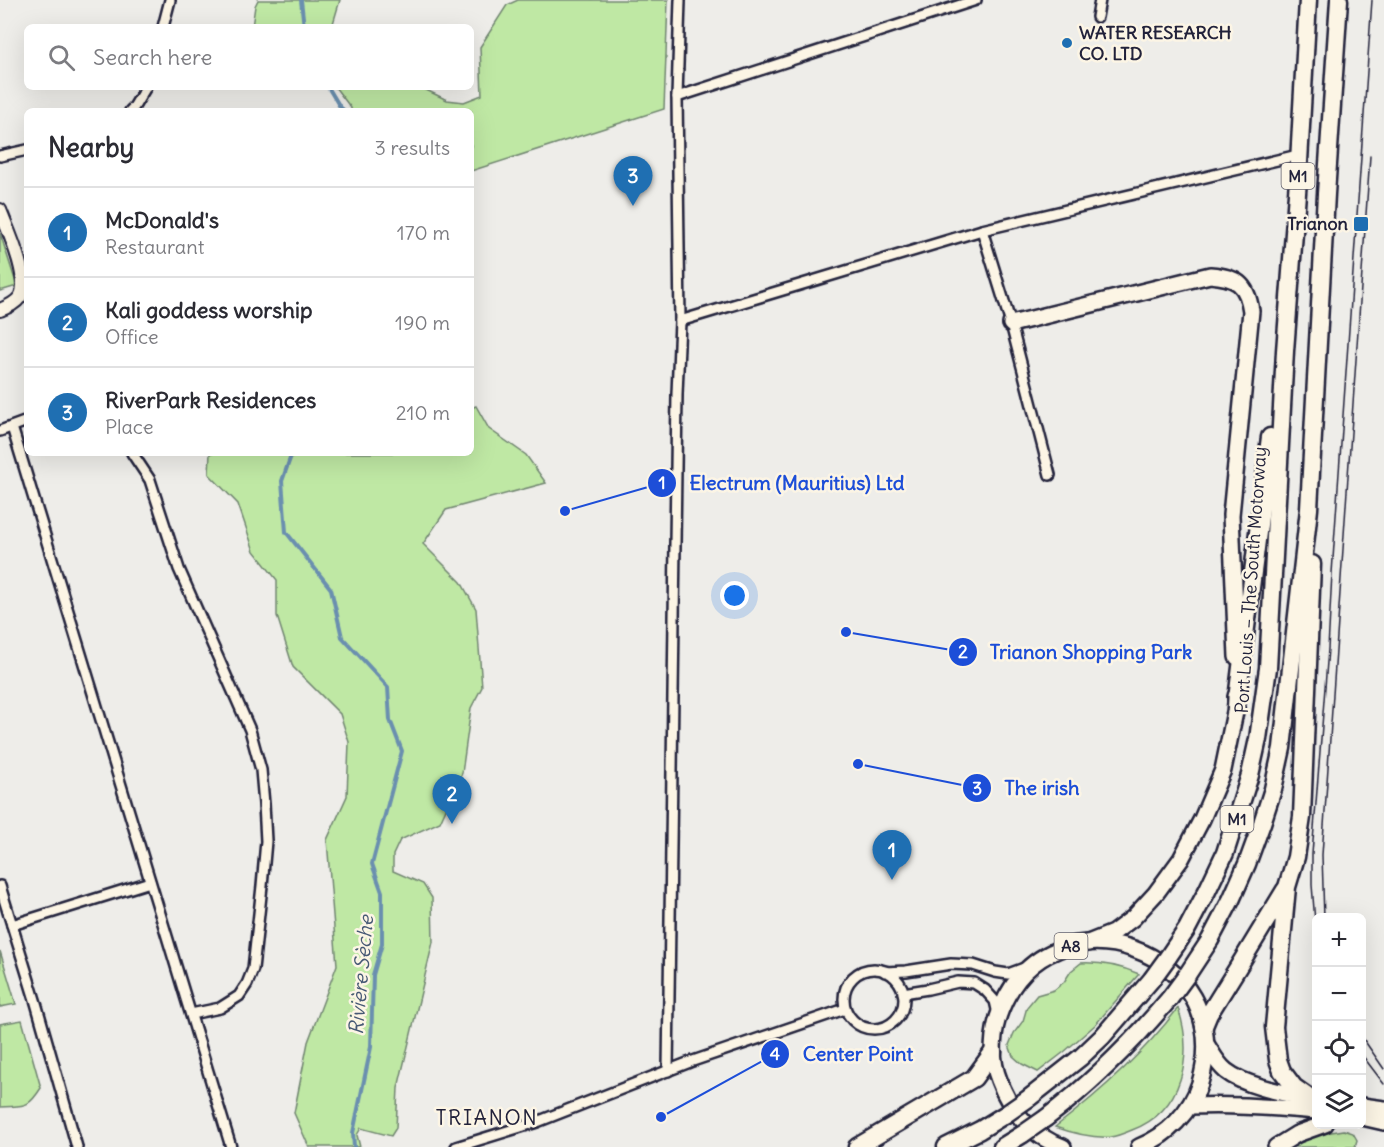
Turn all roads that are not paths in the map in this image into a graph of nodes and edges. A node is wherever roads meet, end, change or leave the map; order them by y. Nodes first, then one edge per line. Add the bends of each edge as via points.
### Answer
1 (171, 0) edge
2 (680, 0) edge
3 (976, 0) edge
4 (1100, 0) edge
5 (1308, 0) edge
6 (1339, 0) edge
7 (1097, 17) dead end
8 (164, 24) edge
9 (144, 90) edge
10 (677, 97) junction
11 (134, 108) edge
12 (24, 151) edge
13 (0, 156) edge
14 (1293, 156) dead end
15 (0, 210) edge
16 (982, 230) junction
17 (0, 310) edge
18 (680, 321) junction
19 (1011, 324) junction
20 (1285, 351) junction
21 (24, 422) edge
22 (12, 427) junction
23 (0, 431) edge
24 (134, 456) edge
25 (1050, 475) dead end
26 (1309, 509) junction
27 (1236, 707) junction
28 (150, 882) junction
29 (0, 886) edge
30 (1287, 886) junction
31 (12, 925) junction
32 (1088, 943) junction
33 (1035, 963) junction
34 (885, 972) junction
35 (903, 993) junction
36 (846, 1009) junction
37 (191, 1014) junction
38 (998, 1016) junction
39 (1204, 1026) junction
40 (1206, 1044) junction
41 (993, 1052) junction
42 (668, 1071) junction
43 (1312, 1101) edge
44 (1312, 1102) edge
45 (1312, 1103) edge
46 (1190, 1106) junction
47 (1366, 1107) edge
48 (1384, 1110) edge
49 (1366, 1118) edge
50 (1177, 1122) junction
51 (1384, 1122) edge
52 (1313, 1129) edge
53 (77, 1147) edge
54 (231, 1147) edge
55 (456, 1147) edge
56 (857, 1147) edge
57 (946, 1147) edge
58 (1002, 1147) edge
59 (1063, 1147) edge
60 (1139, 1147) edge
61 (1162, 1147) edge
62 (1276, 1147) edge

1 - 8 street
2 - 10 street
3 - 10 street
4 - 7 street
5 - 20 highway, Port Louis – The South Motorway / M1
6 - 26 highway, M1
9 - 11 street
10 - 18 street
12 - 13 street
14 - 16 street
15 - 17 street via 22,271 23,286 11,306
16 - 18 street
16 - 19 street
18 - 42 street
19 - 25 street
19 - 27 main road via 1210,275 1234,280 1250,298 1231,514
20 - 27 highway via 1276,368
20 - 57 highway, Port Louis – The South Motorway / M1, bridge via 1268,668 1250,776 1225,853 1187,929 1152,979 1102,1037 1029,1098
21 - 22 street
22 - 23 street
22 - 28 street
24 - 37 street via 150,480 179,569 250,730 261,770 266,841 252,969 239,996 220,1008
26 - 30 highway via 1313,574 1302,817
26 - 58 highway, M1, bridge via 1282,748 1262,823 1231,900 1210,940 1140,1034 1091,1082
27 - 32 main road via 1223,770 1181,859 1133,918 1113,933
28 - 31 street
28 - 37 street
29 - 31 street
30 - 39 highway
30 - 43 highway via 1274,1027 1282,1071
31 - 53 street
32 - 33 main road, A8 via 1060,950
32 - 39 main road, A8 via 1114,943 1162,962 1181,980
33 - 34 street via 1008,975 973,964
33 - 38 main road, A8 via 1013,987
34 - 35 street via 894,977
34 - 36 street via 872,969 852,979 845,993
35 - 36 street via 902,1011 891,1025 882,1028 856,1024
35 - 38 street via 958,982 974,983 995,1001
36 - 42 street
37 - 54 street
38 - 41 main road, A8
39 - 40 main road, A8
40 - 44 main road, A8 via 1226,1071
40 - 46 main road, A8 via 1205,1066
41 - 56 highway via 974,1078
41 - 59 main road, A8 via 1001,1086 1018,1116 1035,1132
42 - 55 street via 537,1122
45 - 46 main road
46 - 50 main road, A8
47 - 48 main road
49 - 51 main road
50 - 60 main road, A8
50 - 61 main road
52 - 62 main road

